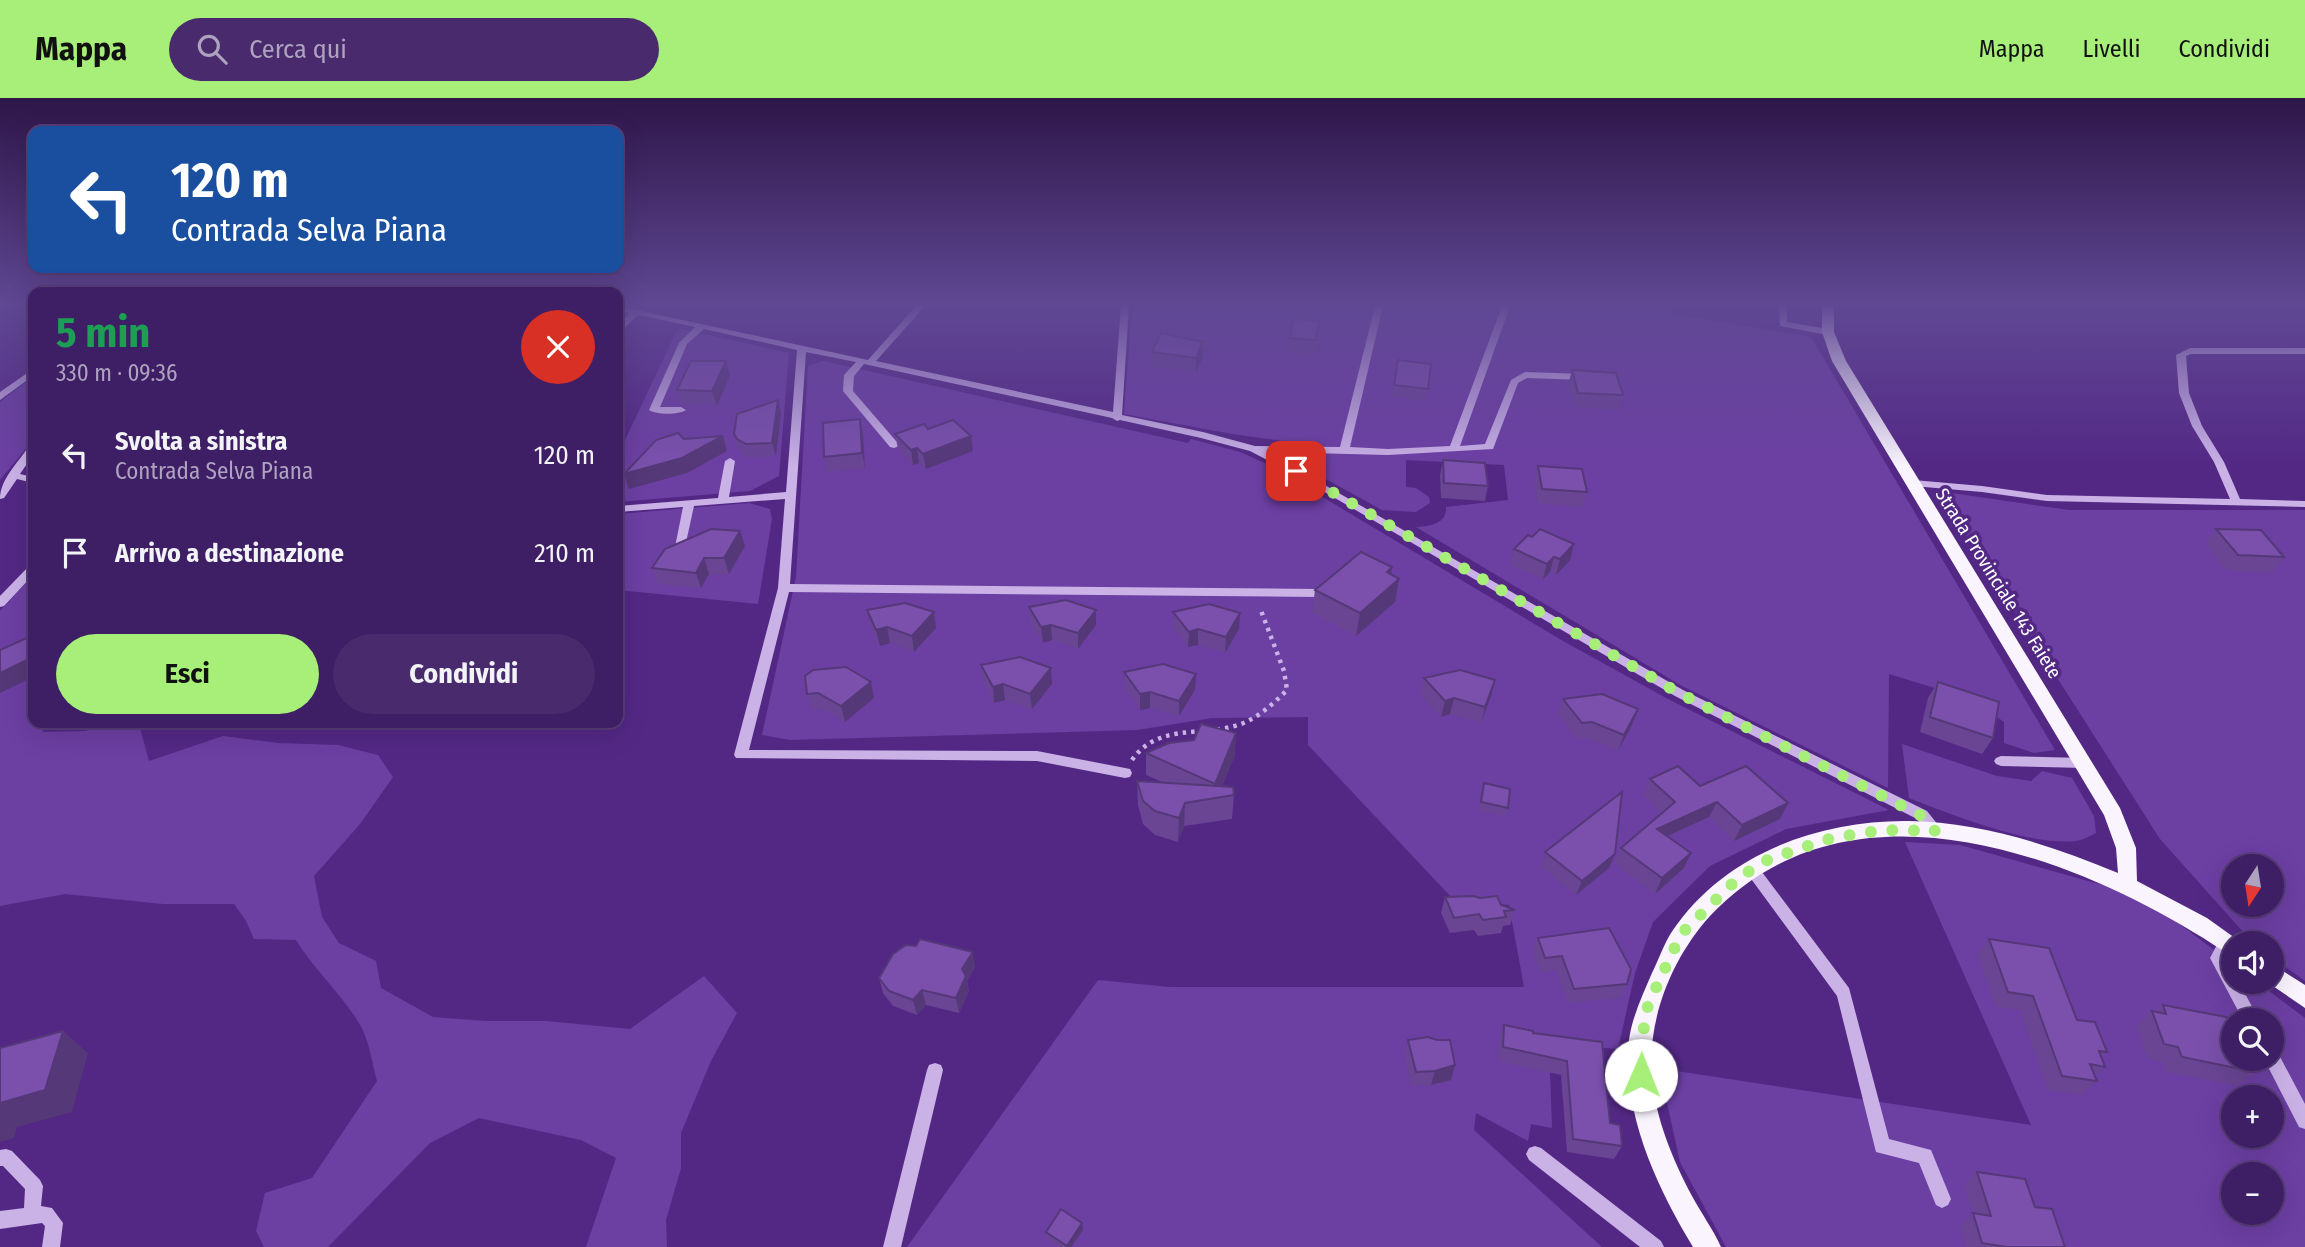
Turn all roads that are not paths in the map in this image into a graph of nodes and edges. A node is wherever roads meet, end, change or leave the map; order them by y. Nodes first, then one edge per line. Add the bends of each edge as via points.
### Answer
1 (676, 360) edge
2 (801, 360) edge
3 (850, 360) edge
4 (868, 360) edge
5 (1121, 360) edge
6 (1366, 360) edge
7 (1487, 360) edge
8 (1838, 360) edge
9 (2181, 360) edge
10 (865, 363) junction
11 (28, 376) edge
12 (1596, 378) edge
13 (0, 397) edge
14 (681, 410) dead end
15 (1117, 418) junction
16 (924, 434) edge
17 (1254, 449) junction
18 (1454, 449) junction
19 (1344, 450) junction
20 (28, 456) edge
21 (730, 461) dead end
22 (13, 475) junction
23 (28, 479) edge
24 (1913, 483) junction
25 (791, 495) junction
26 (0, 496) edge
27 (723, 500) junction
28 (2236, 502) junction
29 (689, 503) junction
30 (2305, 504) edge
31 (623, 509) edge
32 (680, 547) edge
33 (28, 574) edge
34 (784, 588) junction
35 (1318, 593) edge
36 (0, 603) edge
37 (2001, 761) dead end
38 (2084, 763) junction
39 (1125, 773) road end
40 (1935, 831) junction
41 (1751, 868) junction
42 (2126, 885) junction
43 (2221, 938) edge
44 (2284, 982) edge
45 (2305, 998) edge
46 (935, 1070) dead end
47 (2279, 1071) edge
48 (2305, 1121) edge
49 (1535, 1154) dead end
50 (0, 1158) edge
51 (1942, 1199) dead end
52 (32, 1214) junction
53 (0, 1220) edge
54 (51, 1247) edge
55 (892, 1247) edge
56 (1655, 1247) edge
57 (1709, 1247) edge

1 - 14 street via 654,410
2 - 25 street
3 - 10 street
4 - 10 street
5 - 15 street
6 - 19 street
7 - 18 street
8 - 24 main road, Strada Provinciale 143 Faiete
9 - 28 street via 2184,393
10 - 15 street
10 - 16 street via 849,375 848,391 894,445
11 - 13 street
12 - 18 street via 1525,374 1514,382 1489,447
15 - 17 street
17 - 19 street
17 - 40 street via 1679,693 1922,816
18 - 19 street
20 - 22 street
21 - 27 street
22 - 23 street
22 - 26 street
24 - 28 street via 2047,498
24 - 38 main road, Strada Provinciale 143 Faiete
25 - 27 lane
25 - 34 street
27 - 29 lane
28 - 30 street
29 - 31 lane
29 - 32 street
33 - 36 street
34 - 35 street
34 - 39 street via 741,755 1037,756
37 - 38 street
38 - 42 main road, Strada Provinciale 143 Faiete via 2121,830
40 - 41 main road via 1851,834
40 - 42 main road via 2013,845
41 - 51 street via 1844,993 1882,1146 1925,1156
41 - 57 main road via 1681,934 1648,1005 1639,1055 1646,1115 1688,1217
42 - 43 main road
44 - 45 main road
46 - 55 street
47 - 48 street
49 - 56 lane
50 - 52 street via 6,1157 34,1185
52 - 53 street
52 - 54 street via 46,1214 54,1223

